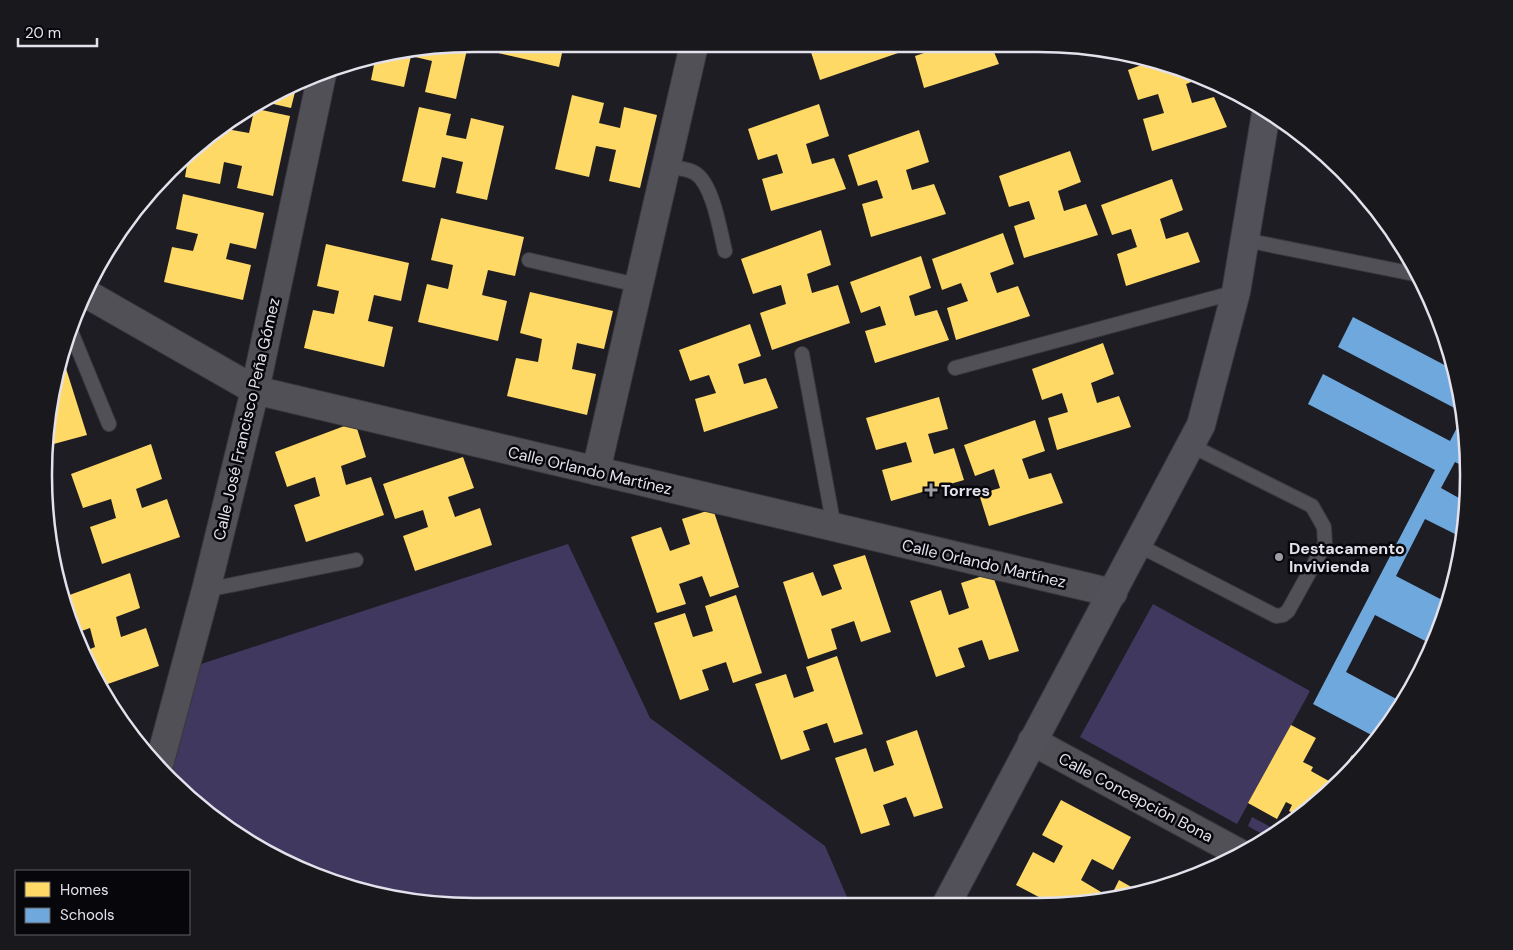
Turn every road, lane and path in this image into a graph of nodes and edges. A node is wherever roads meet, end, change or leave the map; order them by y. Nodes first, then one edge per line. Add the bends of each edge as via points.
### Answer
1 (692, 52) edge
2 (320, 82) edge
3 (1265, 119) edge
4 (665, 166) junction
5 (1245, 240) junction
6 (725, 251) dead end
7 (529, 260) dead end
8 (1409, 273) edge
9 (637, 285) junction
10 (1236, 292) junction
11 (92, 297) edge
12 (75, 340) edge
13 (802, 354) dead end
14 (955, 368) dead end
15 (255, 390) junction
16 (109, 424) dead end
17 (1190, 445) junction
18 (596, 471) junction
19 (834, 527) junction
20 (1138, 545) junction
21 (356, 560) dead end
22 (206, 590) junction
23 (1113, 593) junction
24 (1032, 741) junction
25 (161, 758) edge
26 (1233, 850) edge
27 (950, 898) edge

1 - 4 street
2 - 15 street, Calle José Francisco Peña Gómez
3 - 5 street
4 - 6 lane via 689,170 703,179
4 - 9 street
5 - 8 lane
5 - 10 street
7 - 9 lane
9 - 18 street
10 - 14 lane
10 - 17 street via 1201,425
11 - 15 street, Calle Orlando Martínez
12 - 16 lane
13 - 19 lane
15 - 18 street, Calle Orlando Martínez
15 - 22 street, Calle José Francisco Peña Gómez
17 - 20 street
17 - 20 lane via 1312,506 1324,527 1325,544 1288,611 1276,616
18 - 19 street, Calle Orlando Martínez
19 - 23 street, Calle Orlando Martínez
20 - 23 street
21 - 22 lane
22 - 25 street, Calle José Francisco Peña Gómez
23 - 24 street
24 - 26 street, Calle Concepción Bona
24 - 27 street

